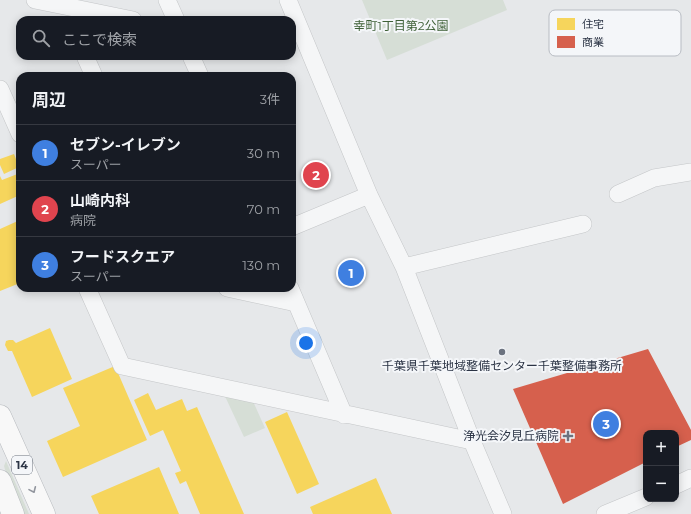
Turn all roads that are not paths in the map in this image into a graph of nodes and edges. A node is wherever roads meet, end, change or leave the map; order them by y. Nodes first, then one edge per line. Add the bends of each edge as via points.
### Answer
1 (35, 0) edge
2 (167, 0) edge
3 (288, 0) edge
4 (66, 13) edge
5 (95, 16) edge
6 (174, 16) edge
7 (295, 16) edge
8 (296, 19) edge
9 (87, 60) edge
10 (193, 60) edge
11 (92, 72) edge
12 (198, 72) edge
13 (0, 89) edge
14 (16, 125) edge
15 (691, 172) edge
16 (618, 194) dead end
17 (369, 195) junction
18 (582, 224) dead end
19 (296, 225) edge
20 (404, 267) junction
21 (90, 292) edge
22 (265, 292) edge
23 (293, 295) edge
24 (344, 414) junction
25 (0, 416) edge
26 (472, 442) junction
27 (691, 478) edge
28 (0, 481) edge
29 (679, 483) edge
30 (643, 498) edge
31 (13, 514) edge
32 (44, 514) edge
33 (503, 514) edge
34 (605, 514) edge

1 - 4 street
2 - 6 street
3 - 7 street
4 - 5 street
8 - 17 street
9 - 11 street
10 - 12 street
13 - 14 street
15 - 16 street via 654,178
17 - 19 street
17 - 20 street
18 - 20 street
20 - 26 street
21 - 24 street via 122,366
22 - 23 street
23 - 24 street
24 - 26 street
25 -> 32 highway, 14
26 - 33 street
27 - 29 street
28 - 31 highway
30 - 34 street

